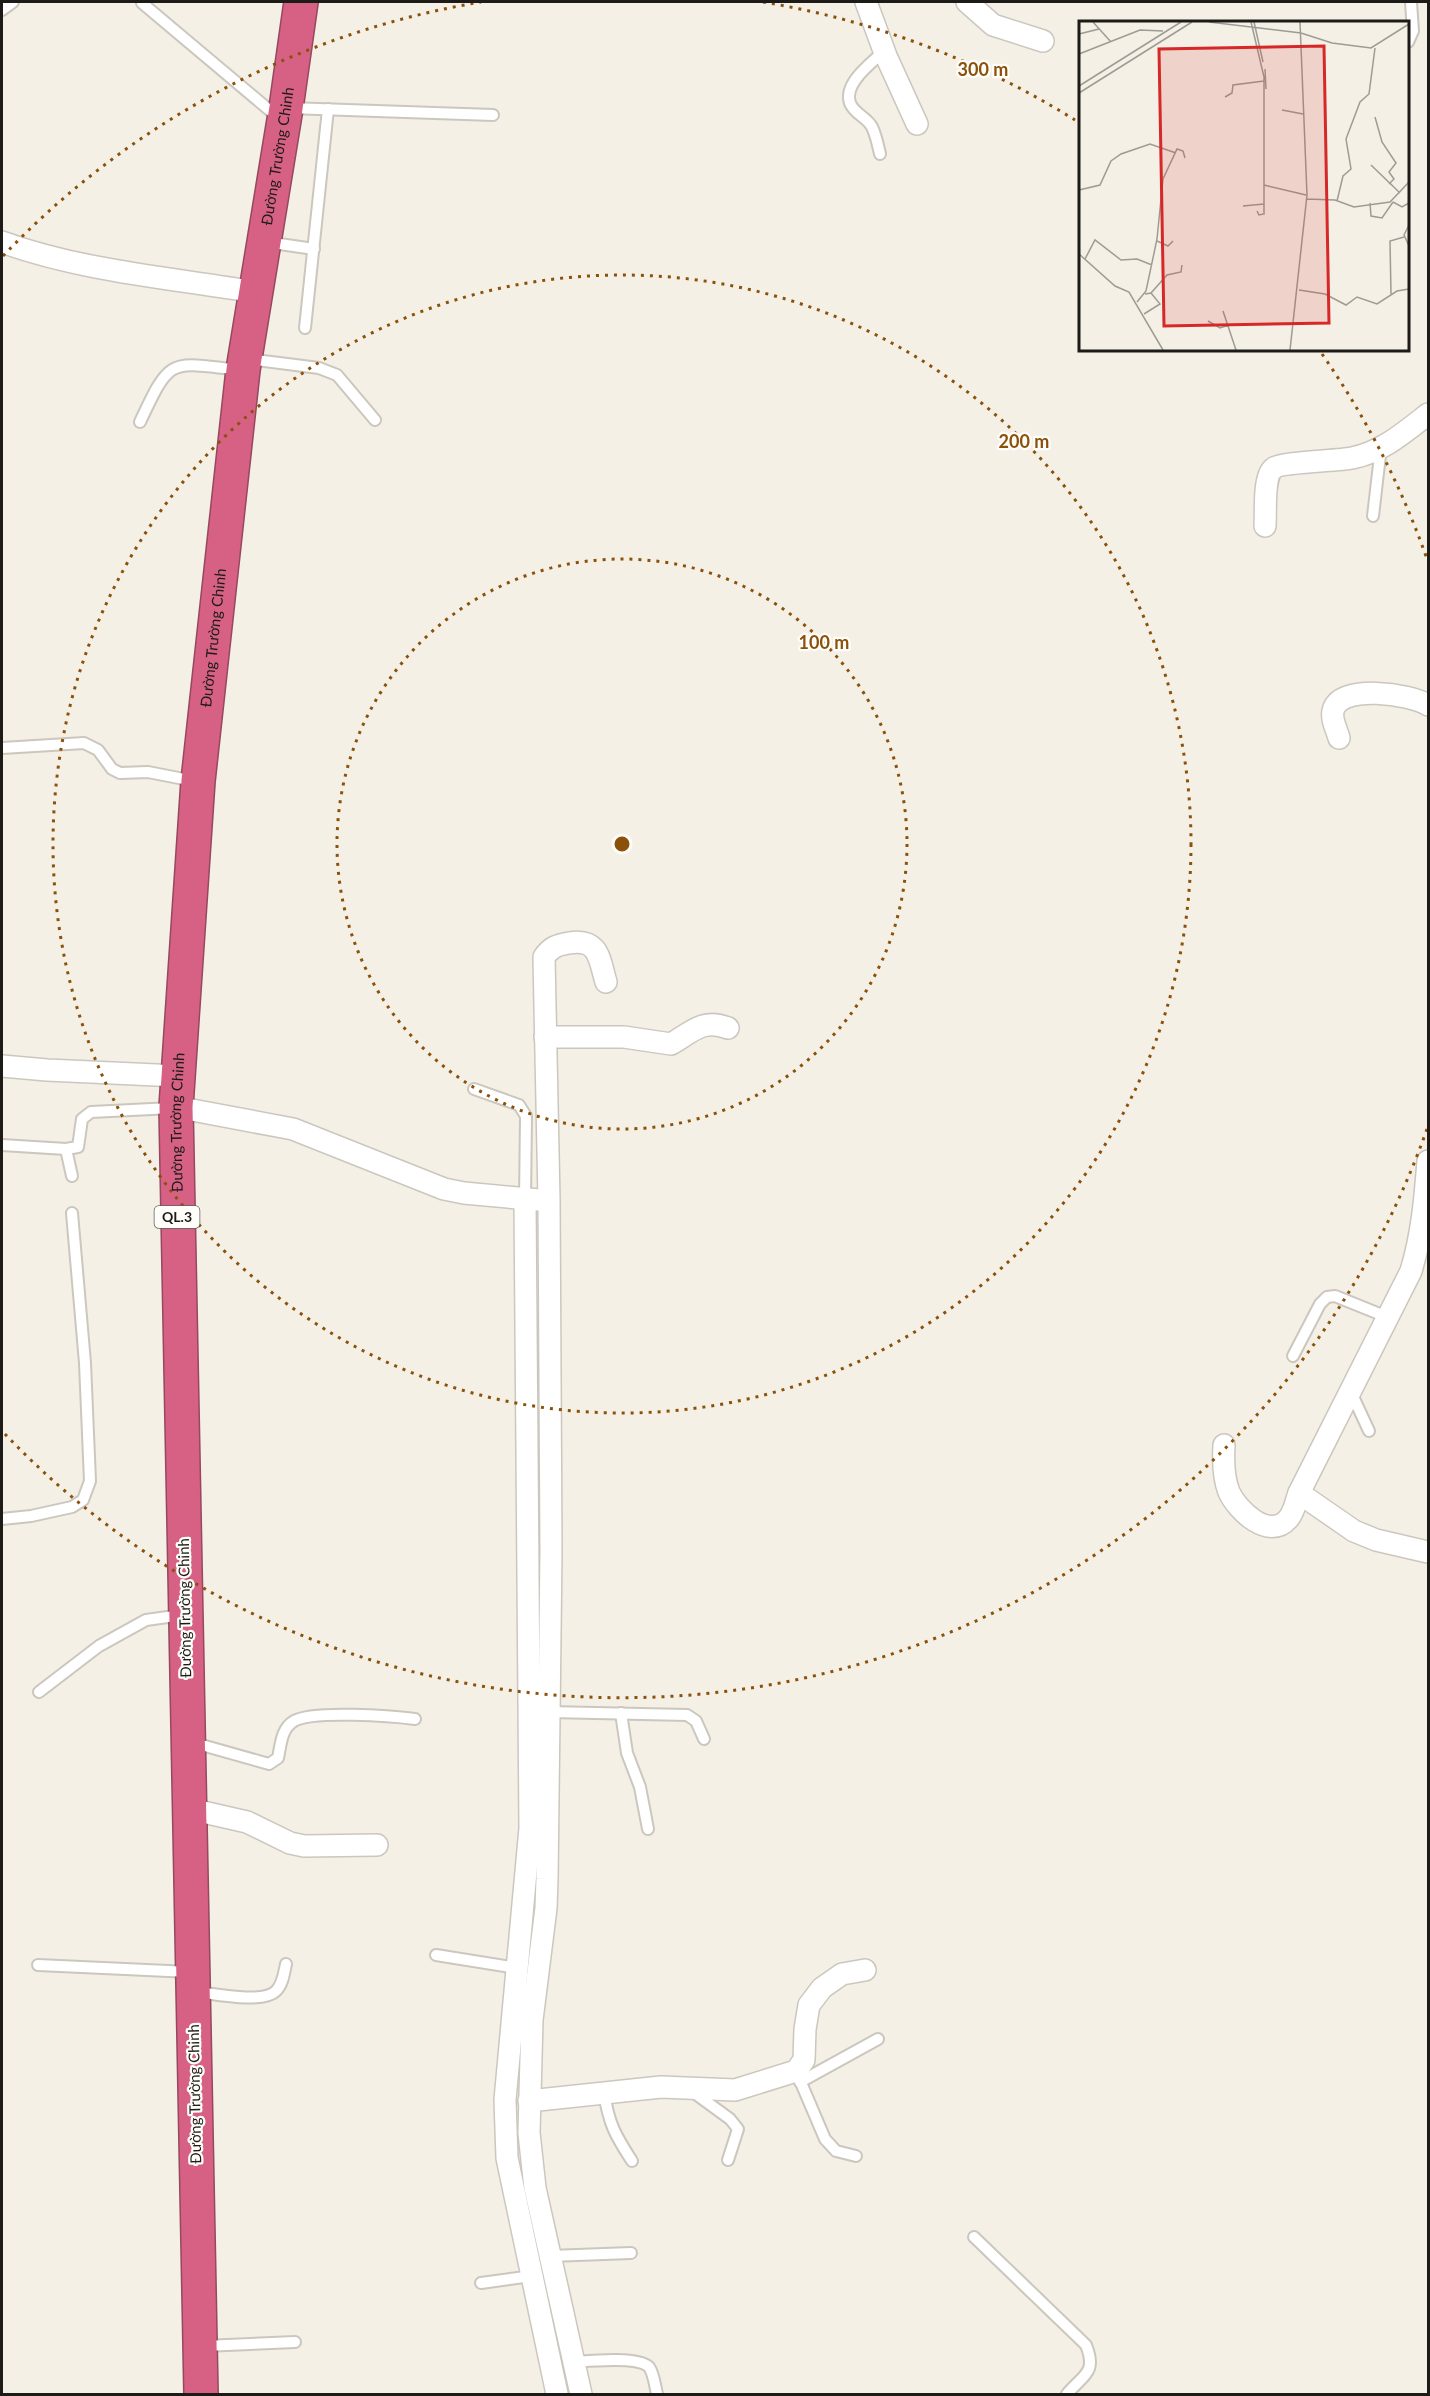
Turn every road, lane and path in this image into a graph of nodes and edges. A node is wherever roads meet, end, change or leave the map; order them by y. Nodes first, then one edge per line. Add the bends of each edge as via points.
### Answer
1 (13, 2) edge
2 (301, 2) edge
3 (869, 2) edge
4 (967, 2) edge
5 (1411, 2) edge
6 (142, 3) edge
7 (2, 10) edge
8 (1409, 38) edge
9 (1043, 41) dead end
10 (884, 51) junction
11 (327, 109) junction
12 (285, 115) junction
13 (493, 115) dead end
14 (917, 124) dead end
15 (880, 154) dead end
16 (2, 242) edge
17 (263, 242) junction
18 (314, 249) junction
19 (255, 292) junction
20 (305, 328) dead end
21 (244, 364) junction
22 (1428, 414) edge
23 (375, 420) dead end
24 (140, 422) dead end
25 (1381, 447) junction
26 (1372, 516) dead end
27 (1265, 526) dead end
28 (1428, 705) edge
29 (1339, 738) dead end
30 (2, 748) edge
31 (198, 781) junction
32 (606, 982) dead end
33 (728, 1028) dead end
34 (545, 1037) junction
35 (2, 1066) edge
36 (474, 1089) dead end
37 (177, 1092) junction
38 (2, 1145) edge
39 (66, 1149) junction
40 (1428, 1161) edge
41 (72, 1176) dead end
42 (536, 1200) junction
43 (72, 1213) dead end
44 (1425, 1231) edge
45 (1387, 1317) junction
46 (1293, 1356) dead end
47 (1350, 1390) junction
48 (1369, 1431) dead end
49 (1224, 1445) dead end
50 (1299, 1493) junction
51 (2, 1519) edge
52 (540, 1551) junction
53 (1428, 1552) edge
54 (185, 1615) junction
55 (39, 1692) dead end
56 (549, 1712) junction
57 (621, 1713) junction
58 (415, 1719) dead end
59 (705, 1739) dead end
60 (188, 1741) junction
61 (190, 1809) junction
62 (648, 1829) dead end
63 (377, 1845) dead end
64 (436, 1955) dead end
65 (286, 1964) dead end
66 (38, 1965) dead end
67 (517, 1968) junction
68 (865, 1970) dead end
69 (193, 1982) junction
70 (878, 2039) dead end
71 (798, 2077) junction
72 (687, 2088) junction
73 (603, 2093) junction
74 (529, 2101) junction
75 (856, 2156) dead end
76 (728, 2160) dead end
77 (632, 2161) dead end
78 (974, 2236) dead end
79 (631, 2253) dead end
80 (550, 2256) junction
81 (532, 2276) junction
82 (481, 2283) dead end
83 (295, 2342) dead end
84 (200, 2346) junction
85 (574, 2362) junction
86 (201, 2394) edge
87 (556, 2394) edge
88 (581, 2394) edge
89 (657, 2394) edge
90 (1067, 2394) edge

1 - 7 lane
2 - 12 highway, Đường Trường Chinh / QL.3
3 - 10 street
4 - 9 street via 993,25
5 - 8 lane via 1413,31
6 - 12 lane
10 - 14 street
10 - 15 lane via 853,83 849,93 850,103 873,129
11 - 12 lane
11 - 13 lane
11 - 18 lane
12 - 17 highway, Đường Trường Chinh / QL.3
16 - 19 street via 77,263
17 - 18 lane
17 - 19 highway, Đường Trường Chinh / QL.3
18 - 20 lane
19 - 21 highway, Đường Trường Chinh / QL.3
21 - 23 lane via 319,368 337,375
21 - 24 lane via 187,364 171,369 158,384
21 - 31 highway, Đường Trường Chinh / QL.3
22 - 25 street
25 - 26 lane
25 - 27 street via 1354,458 1274,467 1268,481
28 - 29 street via 1378,693 1346,696 1333,711
30 - 31 lane via 84,743 98,750 112,769 120,773 148,772
31 - 37 highway, Đường Trường Chinh / QL.3
32 - 34 street via 595,948 588,943 553,947 544,957
33 - 34 street via 716,1023 703,1025 671,1044 624,1037
34 - 42 street
35 - 37 street
36 - 42 lane via 519,1106 526,1116
37 - 39 lane via 91,1112 82,1119 78,1147
37 - 42 street via 293,1129 444,1189
37 - 54 highway, Đường Trường Chinh / QL.3
38 - 39 lane
39 - 41 lane
40 - 44 street
42 - 52 street
43 - 51 lane via 90,1481 83,1500 72,1507
44 - 45 street via 1411,1271
45 - 46 lane via 1335,1296 1327,1297
45 - 47 street
47 - 48 lane
47 - 50 street
49 - 50 street via 1222,1466 1228,1491 1252,1519 1271,1527 1284,1523
50 - 53 street via 1354,1531
52 - 56 street
52 - 67 street via 530,1828
54 - 55 lane via 146,1620 99,1646
54 - 60 highway, Đường Trường Chinh / QL.3
56 - 57 lane
56 - 74 street via 546,1898 532,2020
57 - 59 lane via 687,1715 696,1720
57 - 62 lane via 627,1753 640,1787
58 - 60 lane via 378,1715 295,1720 283,1731 278,1758 269,1764
60 - 61 highway, Đường Trường Chinh / QL.3
61 - 63 street via 247,1822 304,1846
61 - 69 highway, Đường Trường Chinh / QL.3
64 - 67 lane
65 - 69 lane via 275,1993 260,1998
66 - 69 lane
67 - 81 street via 505,2133
68 - 71 street via 842,1974 822,1988 808,2005 804,2060
69 - 84 highway, Đường Trường Chinh / QL.3
70 - 71 lane
71 - 72 street via 735,2090
71 - 75 lane via 825,2139 836,2151
72 - 73 street
72 - 76 lane via 738,2129
73 - 74 street
73 - 77 lane via 615,2136
74 - 80 street via 531,2160
78 - 90 lane via 1086,2345 1092,2361 1090,2369
79 - 80 lane
80 - 85 street
81 - 82 lane
81 - 87 street
83 - 84 lane
84 - 86 highway, Đường Trường Chinh / QL.3
85 - 88 street
85 - 89 lane via 622,2360 645,2364 651,2369

